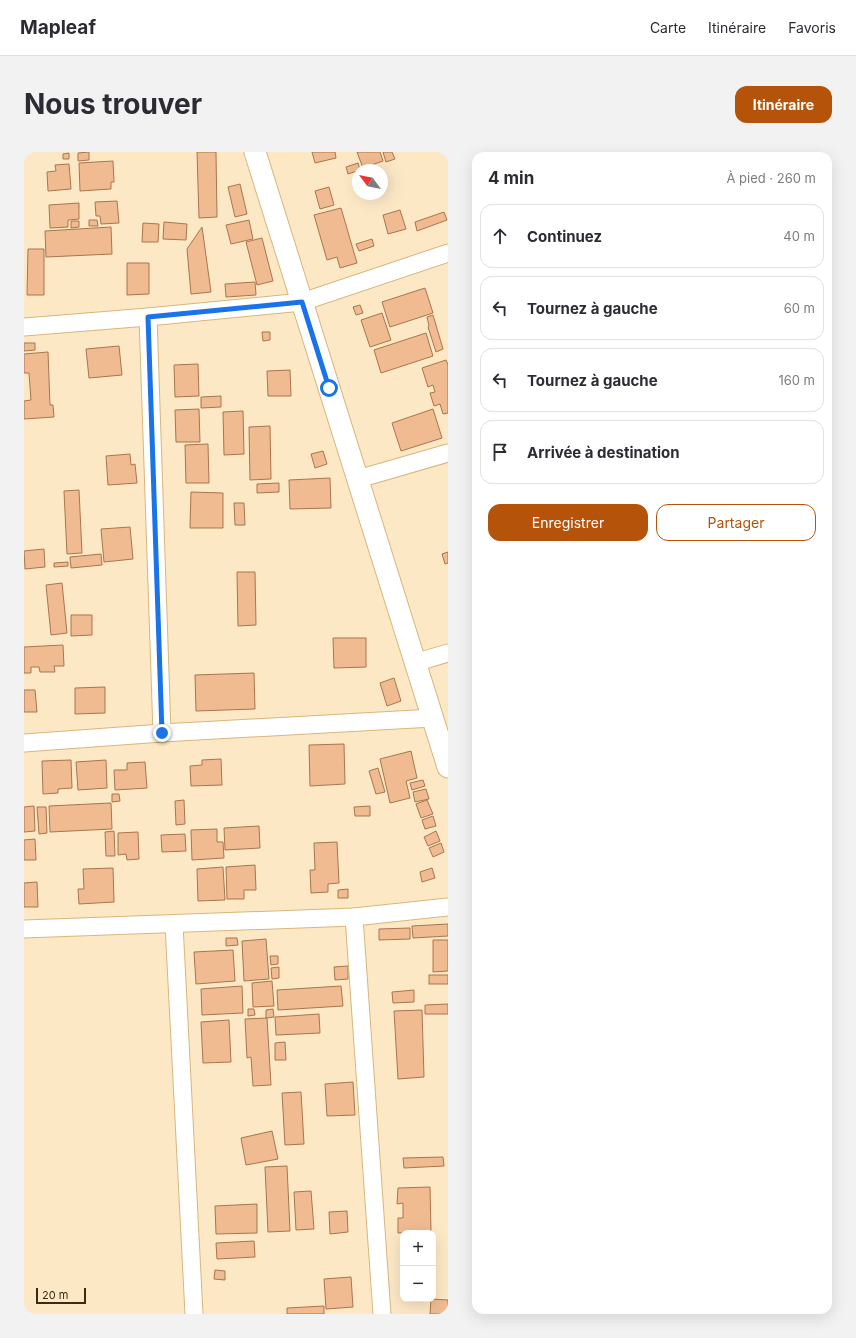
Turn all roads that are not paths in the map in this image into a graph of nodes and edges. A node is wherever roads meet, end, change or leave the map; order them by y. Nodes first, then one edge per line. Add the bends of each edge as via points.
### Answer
1 (255, 152) edge
2 (448, 253) edge
3 (302, 302) junction
4 (148, 317) junction
5 (24, 326) edge
6 (448, 453) edge
7 (358, 479) junction
8 (448, 653) edge
9 (414, 663) junction
10 (433, 718) junction
11 (162, 733) junction
12 (24, 743) edge
13 (448, 767) edge
14 (448, 907) edge
15 (354, 917) junction
16 (174, 924) junction
17 (24, 929) edge
18 (194, 1314) edge
19 (382, 1314) edge

1 - 3 street
2 - 3 street
3 - 4 street
3 - 7 street
4 - 5 street
4 - 11 street
6 - 7 street
7 - 9 street
8 - 9 street
9 - 10 street
10 - 11 street
10 - 13 street
11 - 12 street
14 - 15 street
15 - 16 street
15 - 19 street
16 - 17 street
16 - 18 street

